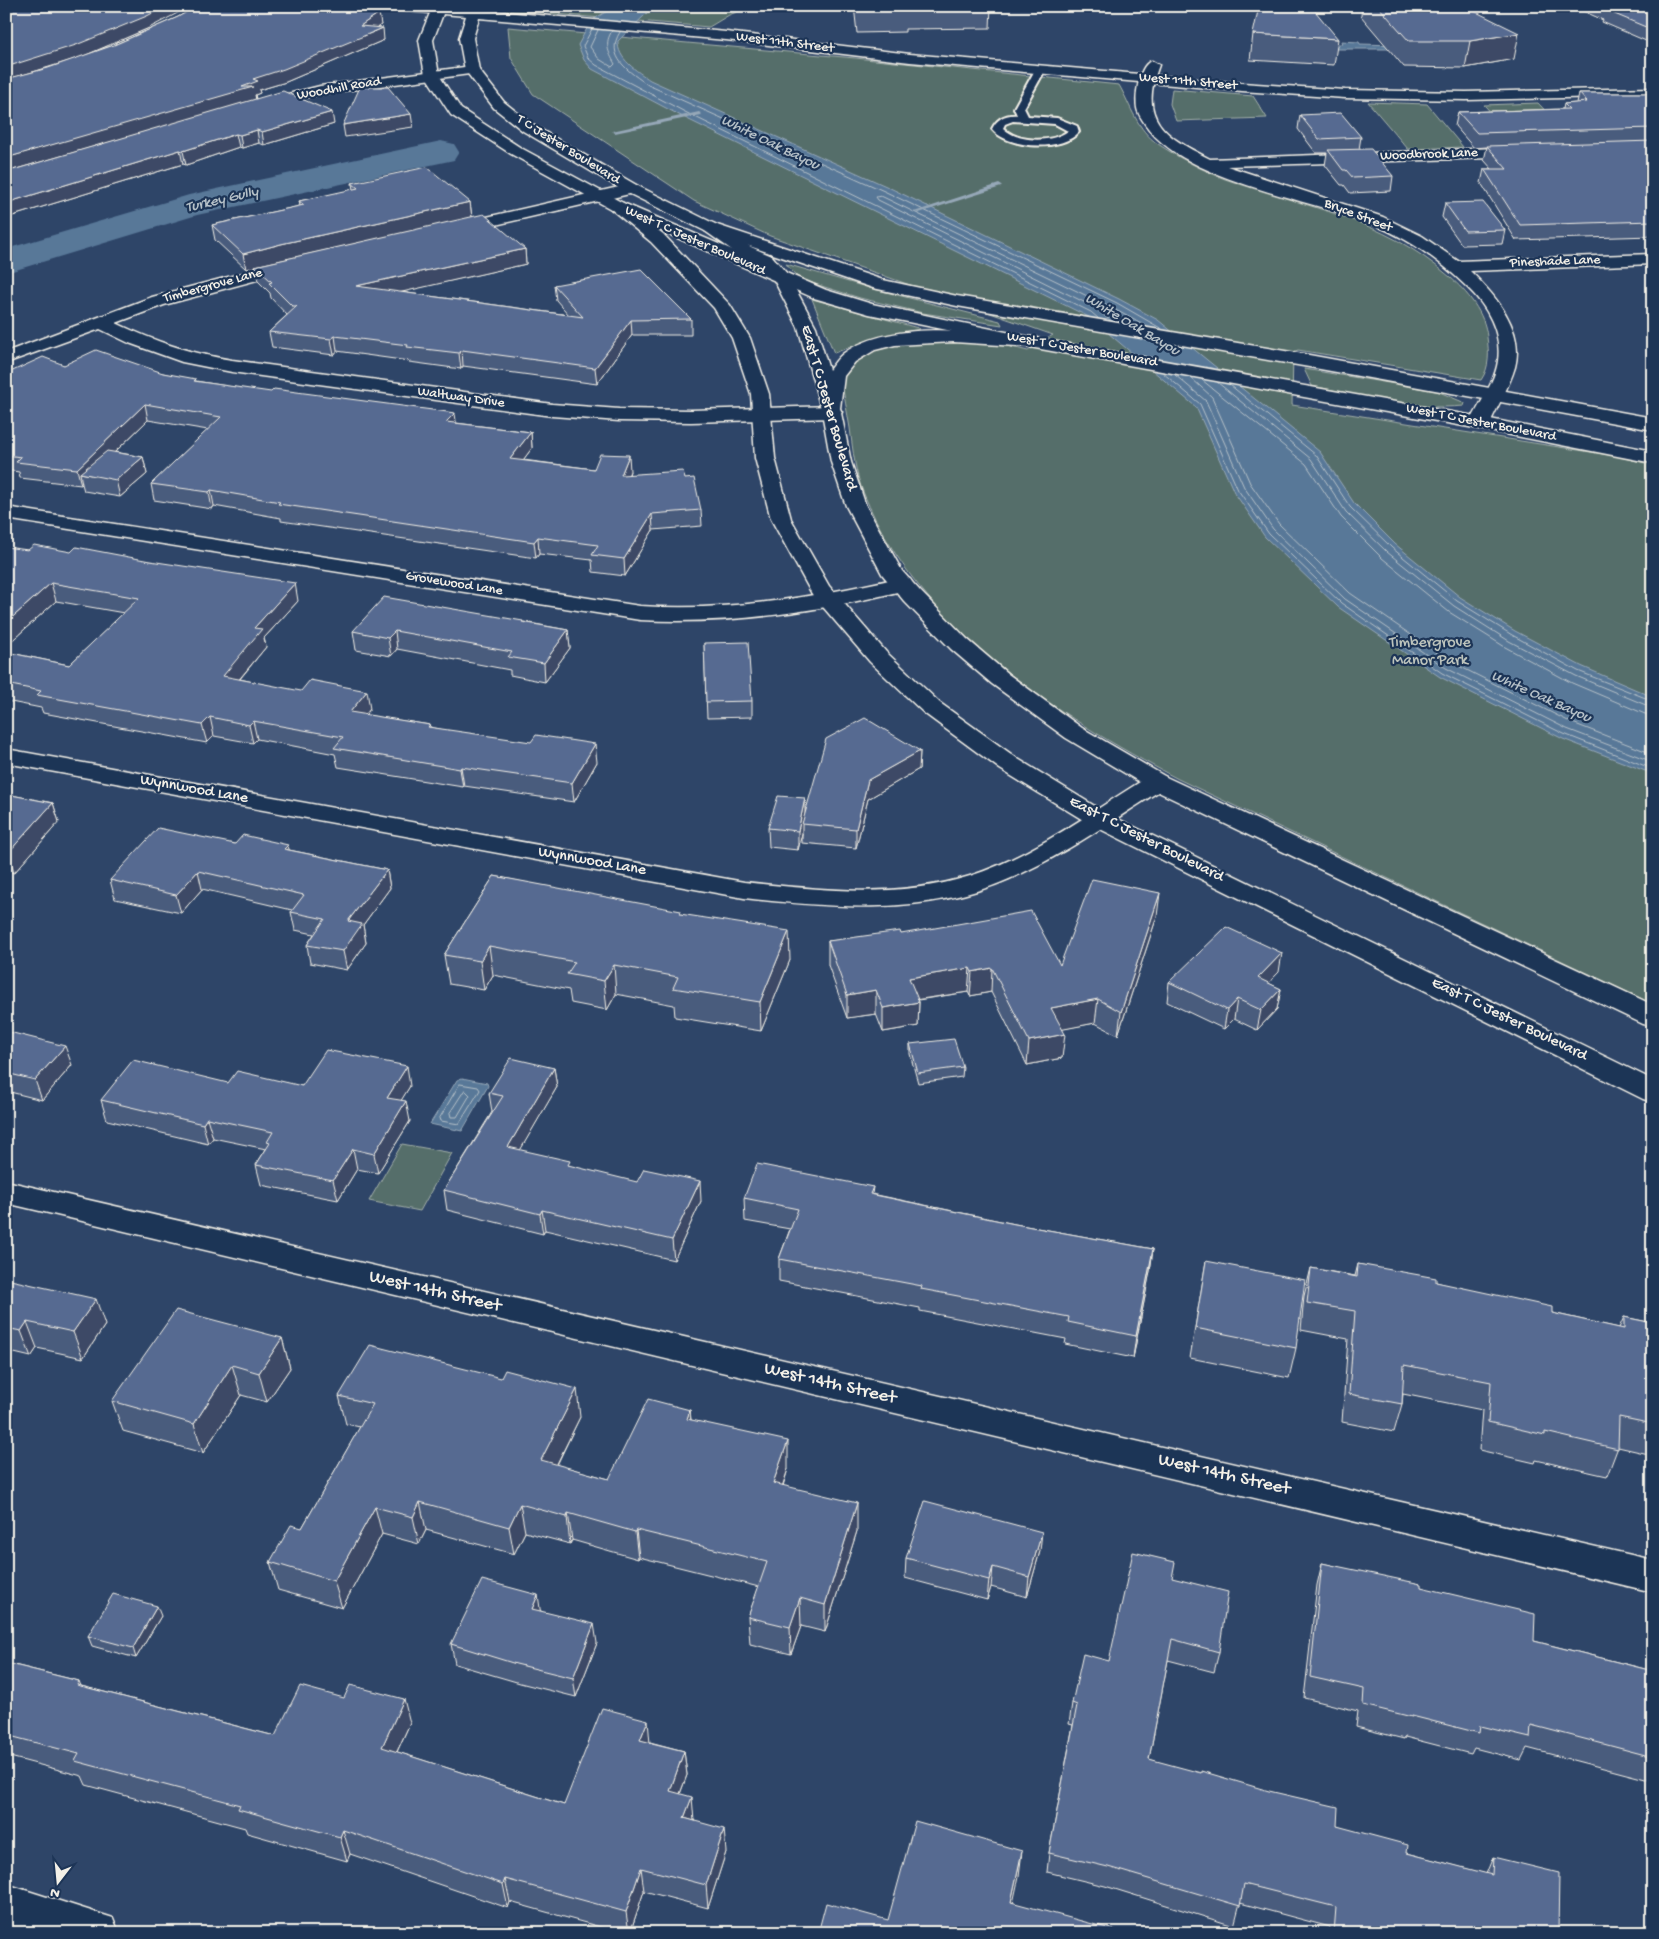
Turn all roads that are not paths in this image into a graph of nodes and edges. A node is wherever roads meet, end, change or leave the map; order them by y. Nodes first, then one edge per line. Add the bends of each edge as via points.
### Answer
1 (394, 6) edge
2 (440, 8) edge
3 (476, 10) edge
4 (726, 36) junction
5 (472, 70) junction
6 (1040, 70) junction
7 (1150, 72) junction
8 (432, 75) junction
9 (1333, 79) dead end
10 (1373, 81) dead end
11 (1506, 81) dead end
12 (1487, 82) dead end
13 (1653, 92) edge
14 (1523, 96) junction
15 (244, 110) edge
16 (1024, 118) junction
17 (1534, 152) edge
18 (1206, 163) junction
19 (632, 189) junction
20 (601, 197) junction
21 (617, 206) junction
22 (711, 228) junction
23 (441, 232) edge
24 (1653, 259) edge
25 (309, 261) edge
26 (1456, 266) junction
27 (782, 279) junction
28 (100, 322) junction
29 (1035, 342) junction
30 (6, 358) edge
31 (1493, 394) junction
32 (832, 412) junction
33 (762, 413) junction
34 (1480, 423) junction
35 (1653, 424) edge
36 (1653, 457) edge
37 (6, 513) edge
38 (902, 584) junction
39 (830, 600) junction
40 (6, 756) edge
41 (1157, 782) junction
42 (1097, 818) junction
43 (1653, 1017) edge
44 (1653, 1092) edge
45 (6, 1192) edge
46 (1653, 1576) edge
47 (6, 1904) edge
48 (98, 1933) edge

1 - 2 street, West 11th Street
2 - 3 street, West 11th Street
2 - 8 street, T C Jester Boulevard via 426,40
3 - 4 street, West 11th Street via 544,20
3 - 5 street, T C Jester Boulevard via 466,38
4 - 6 street, West 11th Street
4 - 7 street, West 11th Street via 847,41
5 - 8 street, Woodhill Road
5 - 19 street, T C Jester Boulevard via 499,105 528,128
6 - 7 street, West 11th Street
6 - 16 lane via 1019,108
7 - 9 street, West 11th Street
7 - 14 street, West 11th Street via 1344,94
7 - 18 street, Bryce Street via 1143,102 1146,115 1168,142
8 - 15 street, Woodhill Road via 320,90
8 - 20 street, T C Jester Boulevard via 456,112 516,151
10 - 12 street
11 - 14 street
13 - 14 street, West 11th Street
16 - 16 lane via 1007,119 997,129 1004,137 1032,141 1061,140 1074,132 1074,128 1057,121
17 - 18 street, Woodbrook Lane
18 - 26 street, Bryce Street via 1377,220
19 - 20 street
19 - 22 street, T C Jester Boulevard
20 - 21 street, T C Jester Boulevard
20 - 23 street
21 - 27 street, West T C Jester Boulevard
21 - 33 street, East T C Jester Boulevard via 657,238 721,305 741,338 760,394
22 - 27 street, East T C Jester Boulevard via 745,251 766,260
22 - 31 street, West T C Jester Boulevard via 879,284 957,301
24 - 26 street, Pineshade Lane
25 - 28 street, Timbergrove Lane via 158,301
26 - 31 street, Bryce Street via 1487,296 1501,320 1507,362
27 - 29 street, West T C Jester Boulevard via 869,309
27 - 32 street, East T C Jester Boulevard via 807,327
28 - 30 street, Timbergrove Lane
28 - 33 street, Waltway Drive via 188,358 506,404 619,415
29 - 32 street via 915,336 881,342 850,356 835,375
29 - 34 street, West T C Jester Boulevard
31 - 34 street, Bryce Street
31 - 35 street, West T C Jester Boulevard
32 - 33 street, Waltway Drive
32 - 38 street, East T C Jester Boulevard via 840,462 856,506 893,574
33 - 39 street, East T C Jester Boulevard via 765,458 780,519 820,589
34 - 36 street, West T C Jester Boulevard
37 - 39 street, Grovewood Lane via 640,613 690,615 765,610
38 - 39 street, Grovewood Lane
38 - 41 street, East T C Jester Boulevard via 959,644 1000,680 1074,733
39 - 42 street, East T C Jester Boulevard via 878,658 932,708 1008,764
40 - 42 street, Wynnwood Lane via 744,890 829,899 905,896 955,888 999,874
41 - 42 street, Wynnwood Lane
41 - 43 street, East T C Jester Boulevard
42 - 44 street, East T C Jester Boulevard
45 - 46 street, West 14th Street
47 - 48 street

